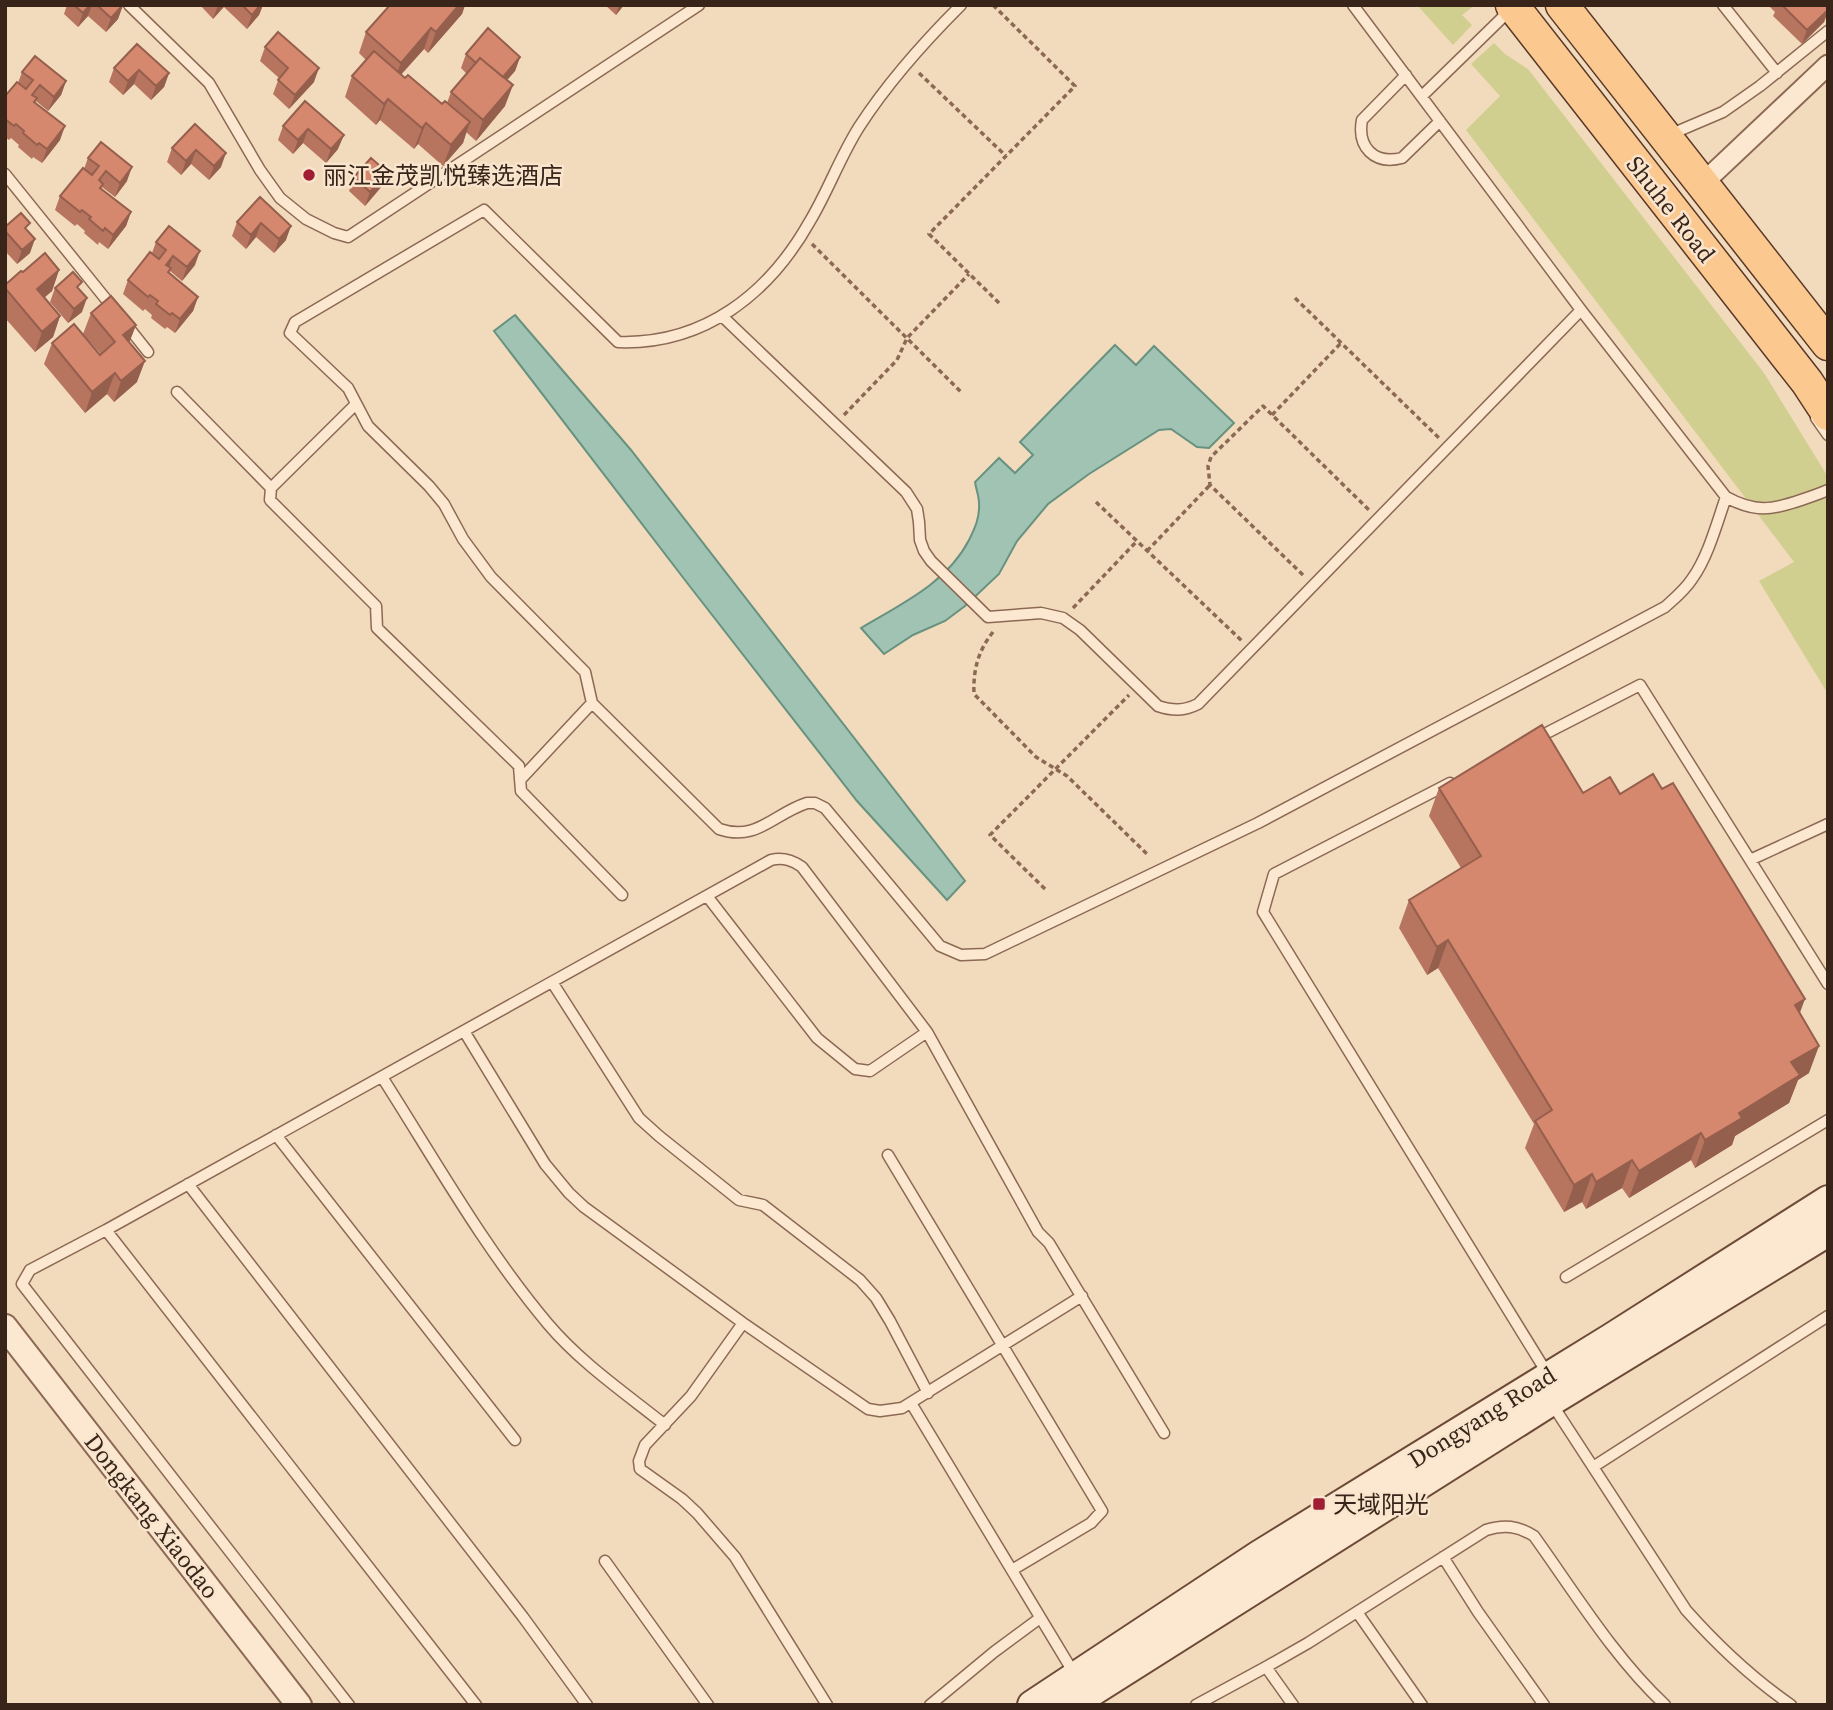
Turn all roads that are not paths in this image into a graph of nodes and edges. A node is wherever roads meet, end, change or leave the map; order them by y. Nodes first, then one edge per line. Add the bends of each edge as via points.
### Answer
1 (129, 5) edge
2 (699, 5) edge
3 (961, 5) edge
4 (1353, 5) edge
5 (1495, 5) edge
6 (1504, 5) edge
7 (1562, 5) edge
8 (1723, 5) edge
9 (1509, 16) edge
10 (1828, 31) edge
11 (1828, 65) edge
12 (1777, 73) junction
13 (1406, 75) junction
14 (1422, 96) junction
15 (1440, 121) junction
16 (1665, 136) junction
17 (5, 174) edge
18 (1702, 184) junction
19 (1581, 310) junction
20 (723, 317) junction
21 (1828, 344) edge
22 (148, 352) dead end
23 (177, 393) dead end
24 (356, 404) junction
25 (1819, 412) edge
26 (1828, 435) edge
27 (271, 488) junction
28 (1828, 490) edge
29 (1726, 497) junction
30 (592, 703) junction
31 (1530, 741) edge
32 (1457, 779) edge
33 (520, 780) junction
34 (1828, 824) edge
35 (1750, 860) junction
36 (622, 895) dead end
37 (707, 896) junction
38 (552, 982) junction
39 (1828, 984) edge
40 (464, 1031) junction
41 (927, 1032) junction
42 (382, 1077) junction
43 (1828, 1120) edge
44 (276, 1135) junction
45 (888, 1155) dead end
46 (188, 1184) junction
47 (1828, 1200) edge
48 (106, 1230) junction
49 (1828, 1231) edge
50 (1566, 1277) dead end
51 (1082, 1296) junction
52 (1828, 1316) edge
53 (743, 1323) junction
54 (5, 1327) edge
55 (1003, 1346) junction
56 (1550, 1389) junction
57 (928, 1393) junction
58 (911, 1403) junction
59 (664, 1425) junction
60 (1164, 1433) dead end
61 (515, 1440) dead end
62 (1594, 1466) junction
63 (1443, 1557) junction
64 (605, 1561) dead end
65 (1012, 1570) junction
66 (1357, 1612) junction
67 (1040, 1618) junction
68 (1266, 1667) junction
69 (1076, 1676) junction
70 (299, 1705) edge
71 (349, 1705) edge
72 (476, 1705) edge
73 (587, 1705) edge
74 (708, 1705) edge
75 (827, 1705) edge
76 (930, 1705) edge
77 (1032, 1705) edge
78 (1071, 1705) edge
79 (1196, 1705) edge
80 (1293, 1705) edge
81 (1422, 1705) edge
82 (1544, 1705) edge
83 (1665, 1705) edge
84 (1791, 1705) edge

1 - 2 lane via 209,83 280,198 306,219 348,237
3 - 20 lane via 879,98 840,159 810,221 775,270
4 - 13 lane
5 - 9 lane
6 - 9 lane
7 - 16 main road, Shuhe Road
8 - 12 lane
9 - 14 lane
9 - 25 main road, Shuhe Road via 1807,382
10 - 12 lane
11 - 18 street
12 - 16 lane via 1723,112
13 - 14 lane
13 - 15 lane via 1362,120 1361,136 1368,151 1384,160 1402,158
14 - 15 lane
15 - 19 lane
16 - 18 main road, Shuhe Road
17 - 22 lane
18 - 21 main road, Shuhe Road
19 - 20 lane via 1198,704 1175,710 1158,706 1063,618 1041,613 988,617 924,551 912,500
19 - 29 lane
20 - 24 lane via 673,337 618,342 484,210 295,322 290,333 348,388
23 - 27 lane
24 - 27 lane
24 - 30 lane via 368,426 444,504 491,577 585,672
25 - 26 lane
27 - 33 lane via 270,500 376,606 377,628 519,766
28 - 29 lane via 1768,509 1746,507
29 - 30 lane via 1702,563 1684,590 1665,607 1258,824 985,954 961,955 940,946 825,808 814,803 799,805 749,832 719,829
30 - 33 lane
31 - 35 lane via 1640,685
32 - 56 lane via 1274,874 1263,912
33 - 36 lane via 521,791
34 - 35 lane
35 - 39 lane
37 - 38 lane
37 - 41 lane via 817,1038 855,1069 870,1072
37 - 41 lane via 771,860 795,862
38 - 40 lane
38 - 57 lane via 639,1118 739,1200 763,1205 860,1280 890,1321
40 - 42 lane
40 - 53 lane via 545,1164 569,1193
41 - 51 lane via 1038,1232
42 - 44 lane
42 - 59 lane via 497,1258 549,1325
43 - 50 lane
44 - 46 lane
44 - 61 lane
45 - 55 lane
46 - 48 lane
46 - 73 lane
47 - 56 main road, Dongyang Road
48 - 71 lane via 30,1270 22,1284
48 - 72 lane
49 - 56 main road, Dongyang Road
51 - 55 lane
51 - 60 lane
52 - 62 lane
53 - 58 lane via 869,1409 891,1411
53 - 59 lane via 699,1386
54 - 70 street, Dongkang Xiaodao
55 - 57 lane
55 - 65 lane via 1102,1511 1091,1523
56 - 62 lane
56 - 69 main road, Dongyang Road via 1259,1555
56 - 78 main road, Dongyang Road
57 - 58 lane
58 - 65 lane
59 - 75 lane via 641,1452 640,1469 690,1506 719,1538
62 - 84 lane via 1686,1610 1742,1667
63 - 66 lane
63 - 82 lane
63 - 83 lane via 1494,1527 1513,1526 1534,1536 1616,1650
64 - 74 lane
65 - 67 lane
66 - 68 lane
66 - 81 lane
67 - 69 lane
67 - 76 lane
68 - 79 lane
68 - 80 lane
69 - 77 main road, Dongyang Road

